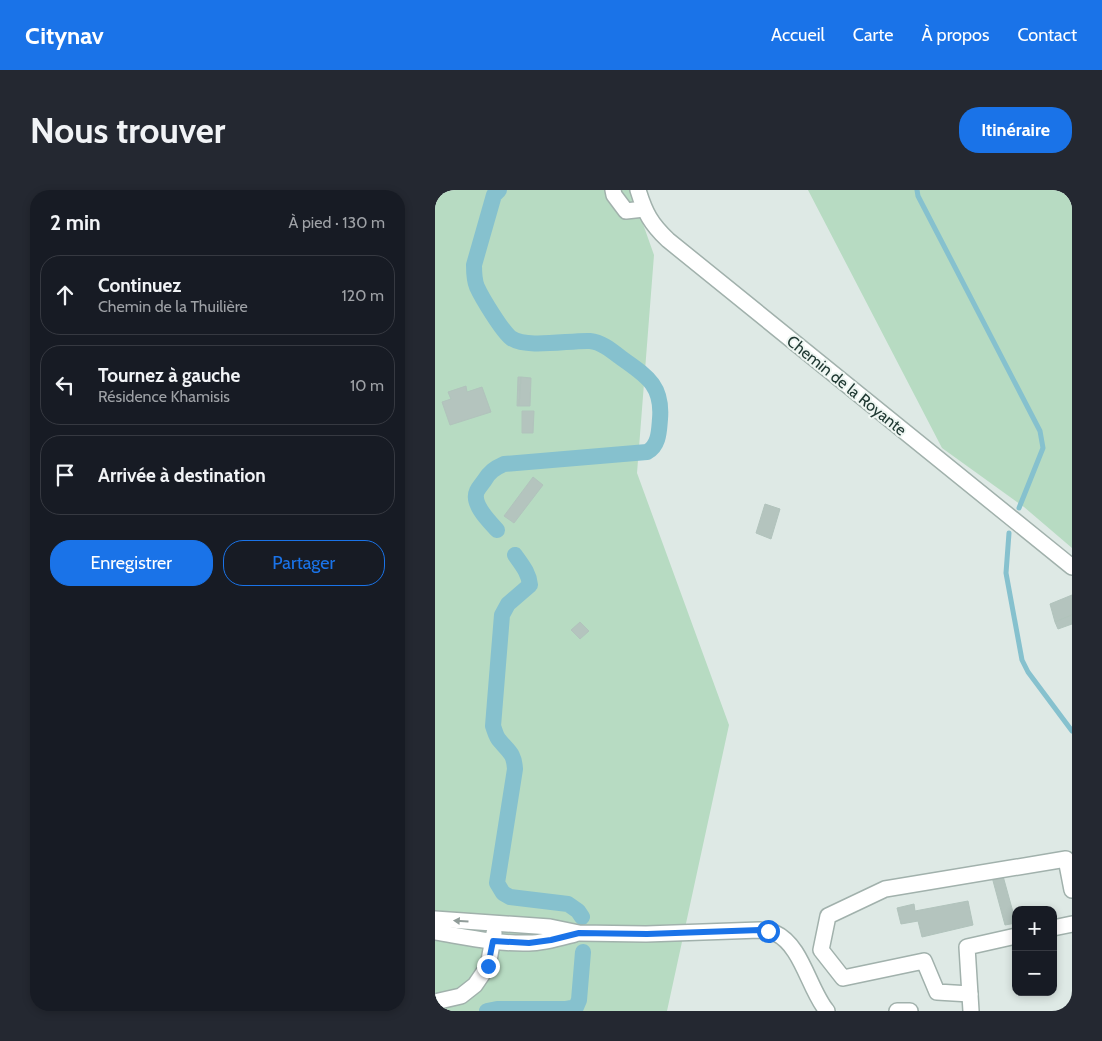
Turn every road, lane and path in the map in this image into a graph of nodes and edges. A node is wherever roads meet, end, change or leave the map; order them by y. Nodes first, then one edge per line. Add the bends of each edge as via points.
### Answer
1 (613, 190) edge
2 (638, 190) edge
3 (644, 209) junction
4 (1072, 567) edge
5 (1072, 890) edge
6 (435, 919) edge
7 (1072, 924) edge
8 (1057, 927) edge
9 (492, 931) junction
10 (435, 932) edge
11 (579, 933) junction
12 (1012, 937) edge
13 (970, 994) junction
14 (435, 1002) edge
15 (827, 1011) edge
16 (897, 1011) edge
17 (910, 1011) edge
18 (971, 1011) edge

1 - 3 street via 626,211
2 - 3 street, Chemin de la Royante
3 - 4 street, Chemin de la Royante via 653,226 669,240
5 - 13 street via 1066,859 885,889 828,916 821,950 843,978 924,961 937,992
9 -> 6 street
7 - 8 street
9 - 10 street
9 - 11 street via 540,927
9 - 11 street via 529,943
9 - 14 street via 488,966 475,985 461,996
11 - 15 street via 774,932 793,949
12 - 13 street via 967,947
13 - 18 street
16 - 17 street

